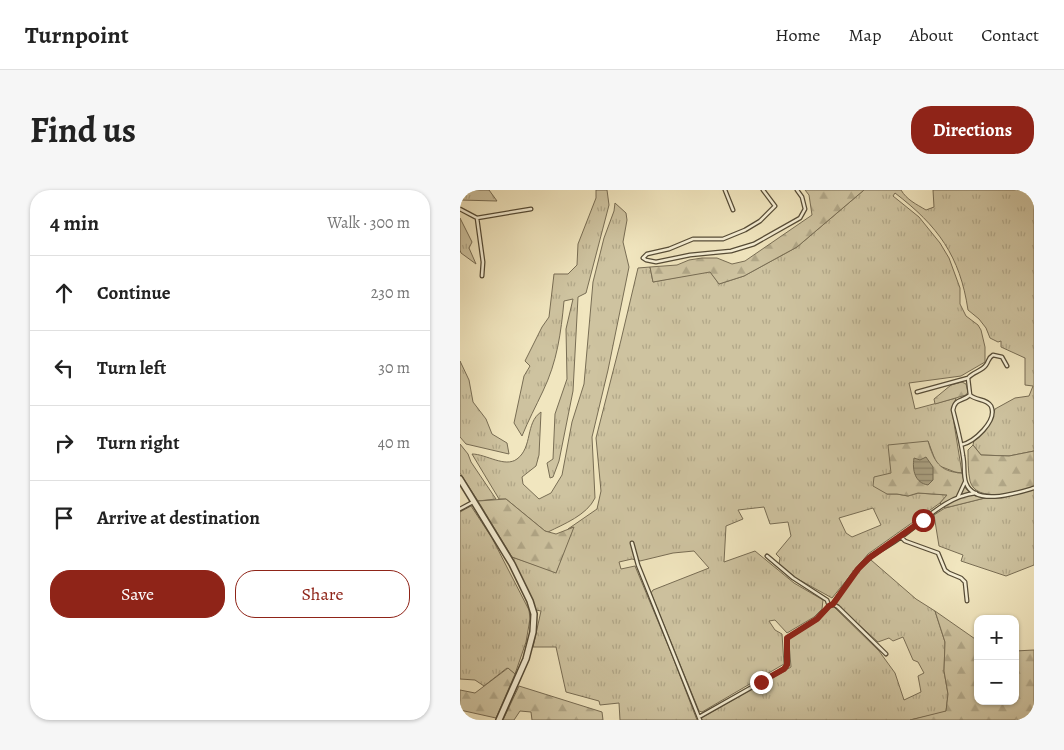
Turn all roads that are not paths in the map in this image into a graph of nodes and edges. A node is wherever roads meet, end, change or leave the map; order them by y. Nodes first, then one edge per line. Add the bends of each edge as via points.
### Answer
1 (725, 190) edge
2 (763, 190) edge
3 (797, 190) edge
4 (460, 209) edge
5 (532, 209) dead end
6 (733, 210) dead end
7 (476, 218) junction
8 (482, 276) dead end
9 (1007, 366) dead end
10 (968, 378) junction
11 (917, 392) dead end
12 (970, 395) junction
13 (961, 445) junction
14 (460, 479) edge
15 (965, 482) junction
16 (1034, 488) edge
17 (976, 493) junction
18 (957, 498) junction
19 (474, 501) junction
20 (460, 509) edge
21 (901, 537) junction
22 (632, 543) dead end
23 (767, 556) dead end
24 (967, 601) dead end
25 (833, 604) junction
26 (829, 606) junction
27 (886, 654) dead end
28 (699, 719) edge
29 (499, 720) edge

1 - 6 lane
2 - 3 lane via 775,206 760,221 724,239 693,239 643,258 656,262 731,252 754,244 800,218 805,209
4 - 7 lane
5 - 7 lane
7 - 8 lane
9 - 10 lane via 1002,357 993,355 984,368
10 - 11 lane
10 - 12 lane
12 - 13 lane via 954,404
12 - 13 lane via 988,403 992,413 984,430
13 - 15 lane
14 - 19 street
15 - 17 lane
15 - 18 lane
16 - 17 lane via 999,496
17 - 18 lane
18 - 21 lane via 940,506
19 - 20 lane
19 - 29 street via 512,564 534,614 526,659
21 - 24 lane via 938,553 945,570 965,582
21 - 25 lane via 869,558
22 - 28 lane
23 - 26 lane via 827,600
25 - 26 lane
25 - 27 lane
26 - 28 lane via 817,619 787,638 787,665 784,669

